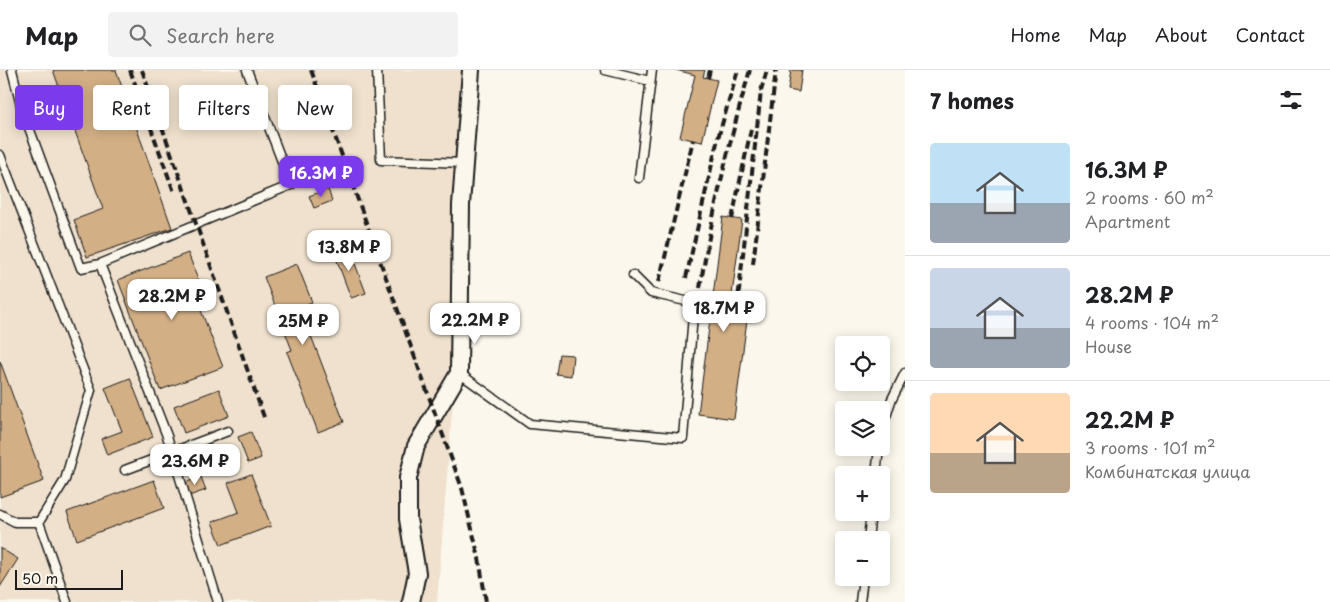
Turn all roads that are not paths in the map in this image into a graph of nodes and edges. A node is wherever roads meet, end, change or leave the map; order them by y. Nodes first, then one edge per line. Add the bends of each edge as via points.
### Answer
1 (12, 70) edge
2 (247, 70) edge
3 (377, 70) edge
4 (471, 70) edge
5 (605, 70) edge
6 (652, 70) edge
7 (650, 81) junction
8 (0, 155) edge
9 (464, 163) junction
10 (639, 178) dead end
11 (100, 264) junction
12 (633, 275) dead end
13 (905, 373) edge
14 (459, 374) junction
15 (890, 404) edge
16 (228, 431) dead end
17 (172, 453) junction
18 (125, 470) dead end
19 (0, 514) edge
20 (39, 522) junction
21 (862, 586) edge
22 (67, 602) edge
23 (218, 602) edge
24 (411, 602) edge
25 (860, 602) edge

1 - 11 lane via 21,106 81,268
2 - 11 lane via 291,185
3 - 9 lane via 380,160
4 - 9 street
5 - 7 lane
6 - 7 lane
7 - 10 lane
8 - 20 lane via 91,390 65,480
9 - 14 street
11 - 17 lane
12 - 14 lane via 651,293 694,303 683,438 530,424
13 - 15 lane
14 - 24 street via 416,446 408,478 408,519 417,573
16 - 17 lane
17 - 18 lane
17 - 23 lane
19 - 20 lane via 15,522
20 - 22 lane
21 - 25 lane

